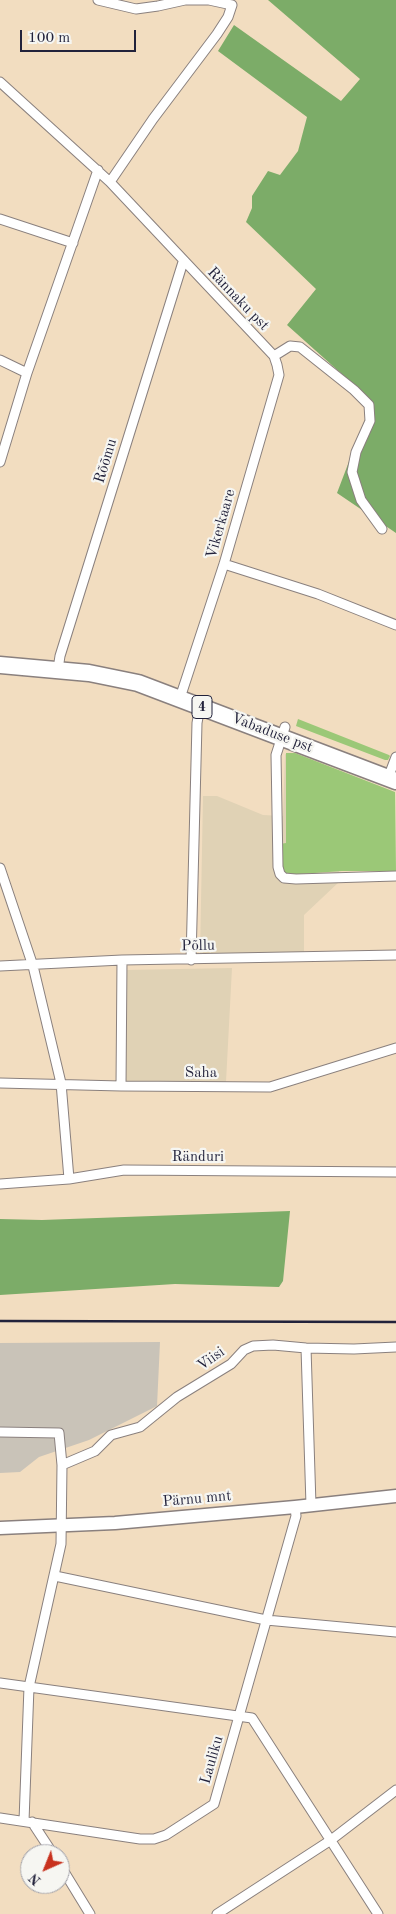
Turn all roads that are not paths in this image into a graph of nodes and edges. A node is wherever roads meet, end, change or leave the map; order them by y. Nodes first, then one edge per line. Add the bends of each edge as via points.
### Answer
1 (98, 0) edge
2 (0, 82) edge
3 (98, 170) junction
4 (110, 182) junction
5 (0, 219) edge
6 (72, 243) junction
7 (183, 262) junction
8 (274, 356) junction
9 (0, 360) edge
10 (27, 373) junction
11 (0, 462) edge
12 (382, 529) dead end
13 (224, 564) junction
14 (396, 625) edge
15 (0, 658) edge
16 (0, 666) edge
17 (59, 666) junction
18 (181, 694) junction
19 (200, 706) junction
20 (283, 732) junction
21 (394, 771) edge
22 (0, 868) edge
23 (396, 876) edge
24 (396, 955) edge
25 (122, 960) junction
26 (191, 960) junction
27 (0, 966) edge
28 (33, 966) junction
29 (396, 1048) edge
30 (0, 1083) edge
31 (61, 1084) junction
32 (121, 1086) junction
33 (396, 1172) edge
34 (69, 1179) junction
35 (0, 1184) edge
36 (396, 1347) edge
37 (306, 1348) junction
38 (0, 1432) edge
39 (62, 1465) junction
40 (396, 1496) edge
41 (311, 1505) junction
42 (295, 1507) junction
43 (61, 1527) junction
44 (0, 1528) edge
45 (55, 1576) junction
46 (266, 1620) junction
47 (396, 1632) edge
48 (0, 1683) edge
49 (29, 1688) junction
50 (239, 1716) junction
51 (396, 1790) edge
52 (0, 1818) edge
53 (28, 1821) junction
54 (331, 1840) junction
55 (45, 1844) edge
56 (70, 1881) edge
57 (220, 1913) edge
58 (90, 1914) edge
59 (378, 1914) edge

1 - 4 street via 136,9 186,0 232,5 224,23
2 - 3 street, Rännaku pst
3 - 4 street, Rännaku pst
3 - 6 street
4 - 7 street, Rännaku pst
5 - 6 street
6 - 10 street
7 - 8 street, Rännaku pst
7 - 17 street, Rõõmu
8 - 12 street via 290,346 300,347 369,405 370,421 356,452 352,472 361,500
8 - 13 street, Vikerkaare via 279,375
9 - 10 street
10 - 11 street
13 - 14 street via 318,594
13 - 18 street, Vikerkaare
15 - 17 highway, Vabaduse pst / 4
16 - 17 highway, Vabaduse pst / 4
17 - 18 highway, Vabaduse pst / 4
18 - 19 highway, Vabaduse pst / 4
18 - 20 highway, Vabaduse pst / 4
19 - 20 highway, Vabaduse pst / 4
19 - 26 street
20 - 21 highway, Vabaduse pst / 4
20 - 23 street via 276,755 280,874 284,878 296,879
22 - 28 street
24 - 26 street, Põllu
25 - 26 street, Põllu
25 - 28 street, Põllu
25 - 32 street
27 - 28 street, Põllu
28 - 31 street
29 - 32 street, Saha via 270,1087
30 - 31 street, Saha
31 - 32 street, Saha
31 - 34 street
33 - 34 street, Ränduri via 124,1170
34 - 35 street, Ränduri
36 - 37 street, Viisi
37 - 39 street, Viisi via 260,1345 244,1350 231,1364 177,1397 140,1427 111,1435 95,1451
37 - 41 street
38 - 39 street via 59,1433
39 - 43 street
40 - 41 main road, Pärnu mnt
41 - 42 main road, Pärnu mnt
42 - 43 main road, Pärnu mnt
42 - 46 street, Lauliku via 296,1516
43 - 44 main road, Pärnu mnt
43 - 45 street
45 - 46 street
45 - 49 street
46 - 47 street
46 - 50 street, Lauliku
48 - 49 street
49 - 50 street
49 - 53 street
50 - 53 street, Lauliku via 214,1804 166,1835 140,1839
50 - 54 street via 252,1718
51 - 54 street
52 - 53 street, Lauliku
53 - 55 street
54 - 57 street
54 - 59 street
56 - 58 street

